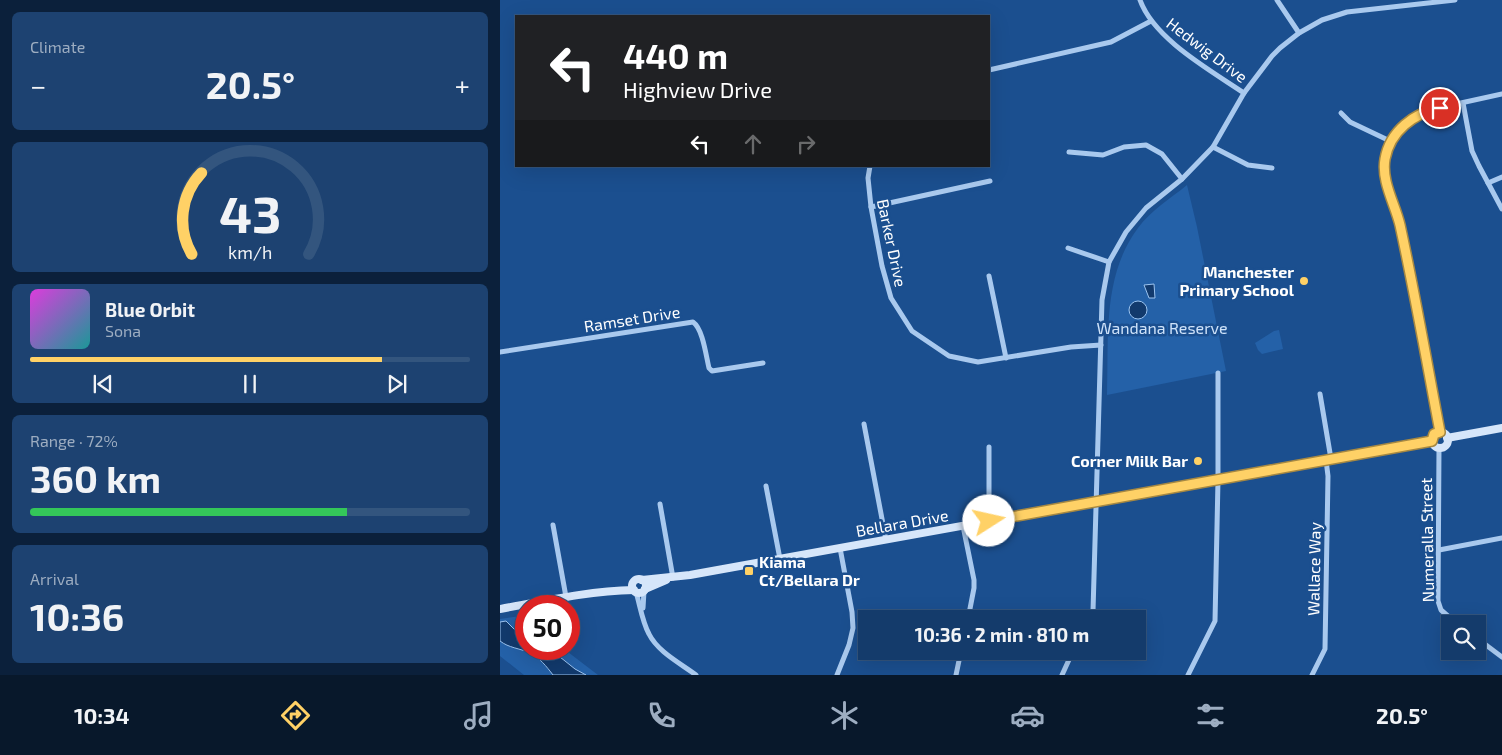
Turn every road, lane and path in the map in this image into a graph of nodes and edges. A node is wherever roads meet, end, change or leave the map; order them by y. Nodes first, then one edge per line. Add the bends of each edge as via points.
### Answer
1 (1140, 0) edge
2 (1278, 0) edge
3 (1382, 0) edge
4 (1455, 0) edge
5 (1382, 7) junction
6 (1151, 21) junction
7 (1299, 33) junction
8 (990, 70) edge
9 (1244, 94) junction
10 (1502, 94) edge
11 (1463, 103) junction
12 (1341, 113) dead end
13 (1390, 141) junction
14 (1213, 146) junction
15 (1069, 152) dead end
16 (870, 167) edge
17 (1272, 168) dead end
18 (1502, 177) edge
19 (1182, 179) junction
20 (990, 181) dead end
21 (1488, 183) junction
22 (871, 207) junction
23 (1502, 209) edge
24 (1068, 248) dead end
25 (1110, 262) junction
26 (989, 276) dead end
27 (1101, 345) junction
28 (500, 352) edge
29 (1006, 358) junction
30 (763, 363) dead end
31 (1218, 373) dead end
32 (1320, 394) dead end
33 (864, 424) dead end
34 (1502, 428) edge
35 (1440, 432) junction
36 (1448, 438) junction
37 (1432, 441) junction
38 (989, 447) dead end
39 (1439, 448) junction
40 (1328, 460) junction
41 (1218, 480) junction
42 (766, 486) dead end
43 (1096, 502) junction
44 (660, 504) dead end
45 (989, 521) junction
46 (554, 525) dead end
47 (963, 526) junction
48 (1502, 538) edge
49 (886, 540) junction
50 (840, 548) junction
51 (1438, 550) junction
52 (780, 559) junction
53 (673, 578) junction
54 (638, 589) junction
55 (566, 595) edge
56 (580, 595) edge
57 (515, 606) edge
58 (500, 609) edge
59 (970, 610) edge
60 (1093, 610) edge
61 (1446, 615) edge
62 (1486, 645) edge
63 (1502, 657) edge
64 (959, 660) edge
65 (1069, 660) edge
66 (696, 675) edge
67 (837, 675) edge
68 (956, 675) edge
69 (1062, 675) edge
70 (1188, 675) edge
71 (1312, 675) edge

1 - 6 street, Hedwig Drive
2 - 7 street
3 - 5 street
4 - 5 street
5 - 7 street via 1346,12
6 - 8 street via 1111,42
6 - 9 street, Hedwig Drive via 1176,46
7 - 9 street via 1272,56
9 - 14 street
10 - 11 street
11 - 13 street via 1429,110 1412,118
11 - 21 street via 1472,151
12 - 13 street via 1350,122
13 - 35 street via 1385,160 1386,179 1400,224
14 - 17 street via 1248,165
14 - 19 street
15 - 19 street via 1103,154 1124,147 1146,145 1162,154
16 - 22 street, Barker Drive
18 - 21 street
19 - 25 street via 1135,220
20 - 22 street
21 - 23 street
22 - 29 street, Barker Drive via 891,298 912,330 949,356 978,362
24 - 25 street
25 - 27 street via 1102,300
26 - 29 street
27 - 29 street, Barker Drive
27 - 43 street
28 - 30 street, Ramset Drive via 693,322 700,332 712,371
31 - 41 street
32 - 40 street, Wallace Way
33 - 49 street
34 - 36 main road
35 - 36 main road
35 - 37 main road via 1434,434
36 - 39 main road via 1446,445
37 - 39 main road
37 - 40 main road, Bellara Drive
38 - 45 street
39 - 51 street, Numeralla Street
40 - 41 main road, Bellara Drive
40 - 71 street, Wallace Way via 1325,649
41 - 43 main road, Bellara Drive
41 - 70 street via 1215,621
42 - 52 street
43 - 45 main road, Bellara Drive
43 - 60 street
44 - 53 street
45 - 47 main road, Bellara Drive
46 - 55 street
47 - 49 main road, Bellara Drive
47 - 59 street via 974,580
48 - 51 street
49 - 50 main road, Bellara Drive
50 - 52 main road, Bellara Drive
50 - 67 street via 853,628
51 - 61 street, Numeralla Street via 1438,601
52 - 53 main road, Bellara Drive
53 - 54 main road, Bellara Drive
53 - 54 main road, Bellara Drive via 637,579
54 - 56 main road, Bellara Drive
54 - 66 street via 642,614 654,641
57 - 58 main road, Bellara Drive
62 - 63 street
64 - 68 street
65 - 69 street

